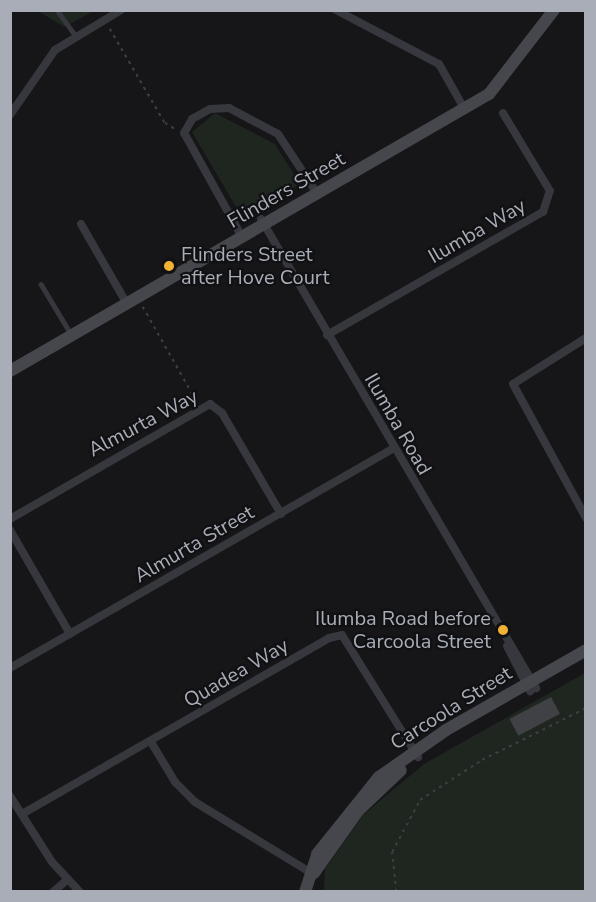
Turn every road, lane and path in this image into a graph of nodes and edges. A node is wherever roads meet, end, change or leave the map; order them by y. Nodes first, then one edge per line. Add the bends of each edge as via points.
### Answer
1 (57, 10) edge
2 (121, 10) edge
3 (336, 10) edge
4 (545, 10) edge
5 (554, 10) edge
6 (105, 20) junction
7 (76, 36) junction
8 (463, 106) junction
9 (503, 113) dead end
10 (10, 115) edge
11 (184, 133) junction
12 (316, 192) junction
13 (263, 222) junction
14 (81, 224) dead end
15 (240, 234) junction
16 (41, 284) dead end
17 (125, 301) junction
18 (141, 304) dead end
19 (68, 329) junction
20 (327, 335) junction
21 (585, 338) edge
22 (10, 362) edge
23 (11, 371) edge
24 (200, 407) junction
25 (393, 449) junction
26 (281, 514) junction
27 (585, 518) edge
28 (10, 519) edge
29 (10, 530) edge
30 (70, 634) junction
31 (585, 650) edge
32 (585, 659) edge
33 (10, 668) edge
34 (531, 686) junction
35 (585, 708) edge
36 (151, 742) junction
37 (416, 754) junction
38 (10, 796) edge
39 (22, 814) junction
40 (313, 874) junction
41 (67, 880) junction
42 (53, 891) edge
43 (81, 891) edge
44 (305, 891) edge
45 (396, 891) edge

1 - 7 lane
2 - 6 street
3 - 8 street via 439,64
4 - 8 main road, Flinders Street via 490,83
5 - 8 main road, Flinders Street via 504,78
6 - 7 street
6 - 11 path via 165,123
7 - 10 street via 47,58
8 - 12 main road, Flinders Street
9 - 20 street, Ilumba Way via 550,191 543,212
11 - 12 street via 192,119 210,109 229,108 278,134
11 - 15 street
12 - 13 main road, Flinders Street
13 - 15 main road, Flinders Street
13 - 20 street, Ilumba Road
14 - 17 street
15 - 17 main road, Flinders Street
16 - 19 lane via 47,288
17 - 19 main road, Flinders Street
17 - 23 main road, Flinders Street
18 - 24 path
19 - 22 main road, Flinders Street
20 - 25 street, Ilumba Road
21 - 27 street via 513,384
24 - 26 street, Almurta Way via 210,404 222,412
24 - 28 street, Almurta Way
25 - 26 street, Almurta Street
25 - 34 street, Ilumba Road
26 - 30 street, Almurta Street
29 - 30 street
30 - 33 street, Almurta Street
31 - 34 main road, Carcoola Street
32 - 34 main road, Carcoola Street
34 - 37 main road, Carcoola Street
35 - 45 path via 482,760 420,800 392,852
36 - 37 street, Quadea Way via 342,635
36 - 39 street, Quadea Way
36 - 40 street via 175,782 195,802
37 - 40 main road, Carcoola Street via 360,795 317,854
38 - 39 street
39 - 41 street
40 - 44 main road, Carcoola Street
41 - 42 street
41 - 43 street

